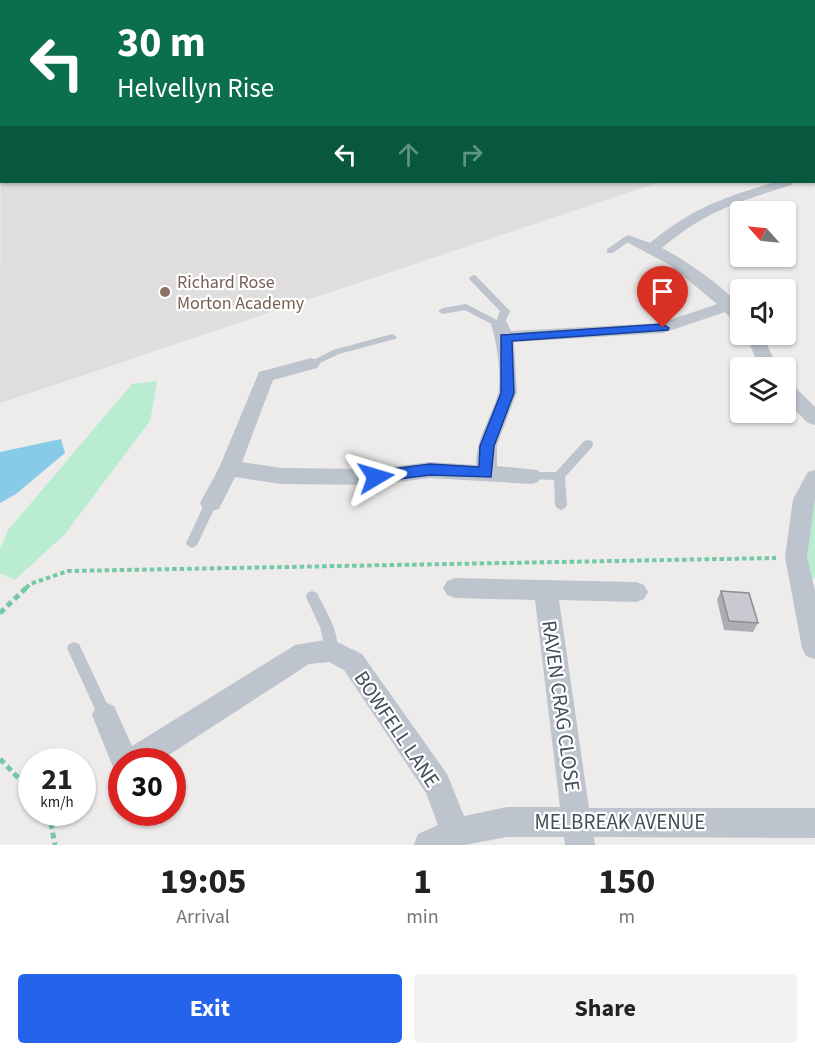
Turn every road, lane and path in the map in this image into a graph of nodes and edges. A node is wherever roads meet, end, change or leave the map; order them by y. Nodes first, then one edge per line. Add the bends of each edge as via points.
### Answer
1 (783, 183) edge
2 (628, 239) joint
3 (653, 248) junction
4 (610, 251) dead end
5 (473, 278) dead end
6 (729, 305) joint
7 (443, 311) dead end
8 (503, 331) junction
9 (392, 337) dead end
10 (311, 364) joint
11 (796, 401) edge
12 (815, 417) edge
13 (588, 444) dead end
14 (229, 468) junction
15 (486, 473) junction
16 (531, 476) joint
17 (559, 476) junction
18 (815, 478) edge
19 (211, 503) joint
20 (561, 505) dead end
21 (192, 543) dead end
22 (796, 557) junction
23 (455, 588) dead end
24 (546, 591) junction
25 (636, 592) dead end
26 (312, 597) dead end
27 (810, 600) edge
28 (0, 614) edge
29 (74, 648) dead end
30 (815, 648) edge
31 (331, 650) junction
32 (105, 714) joint
33 (119, 748) edge
34 (155, 748) edge
35 (0, 759) edge
36 (18, 778) edge
37 (815, 823) edge
38 (51, 826) edge
39 (456, 832) junction
40 (578, 833) edge
41 (55, 845) edge
42 (429, 845) edge

1 - 3 street via 716,205 680,225
2 - 3 street
2 - 4 lane
3 - 6 street via 691,270
5 - 8 lane via 504,311
6 - 8 street via 663,328
7 - 8 lane via 466,307
8 - 15 street via 508,393 487,446
9 - 10 lane via 336,352
10 - 14 street via 265,376
11 - 12 street
13 - 17 lane
14 - 15 street via 281,476 376,477 430,470
14 - 19 street
15 - 16 street
16 - 17 lane
17 - 20 lane
18 - 22 street via 804,499
19 - 21 lane
22 - 27 street
22 - 28 path via 68,571 30,584
23 - 24 street
24 - 25 street
24 - 40 street, RAVEN CRAG CLOSE
26 - 31 lane via 327,627
27 - 30 street
29 - 32 lane
31 - 34 street via 304,653
31 - 39 street, BOWFELL LANE via 352,662 431,775
32 - 33 street
35 - 36 path
37 - 40 street, MELBREAK AVENUE
38 - 41 path
39 - 40 street, MELBREAK AVENUE via 507,822
39 - 42 street, MELBREAK AVENUE

